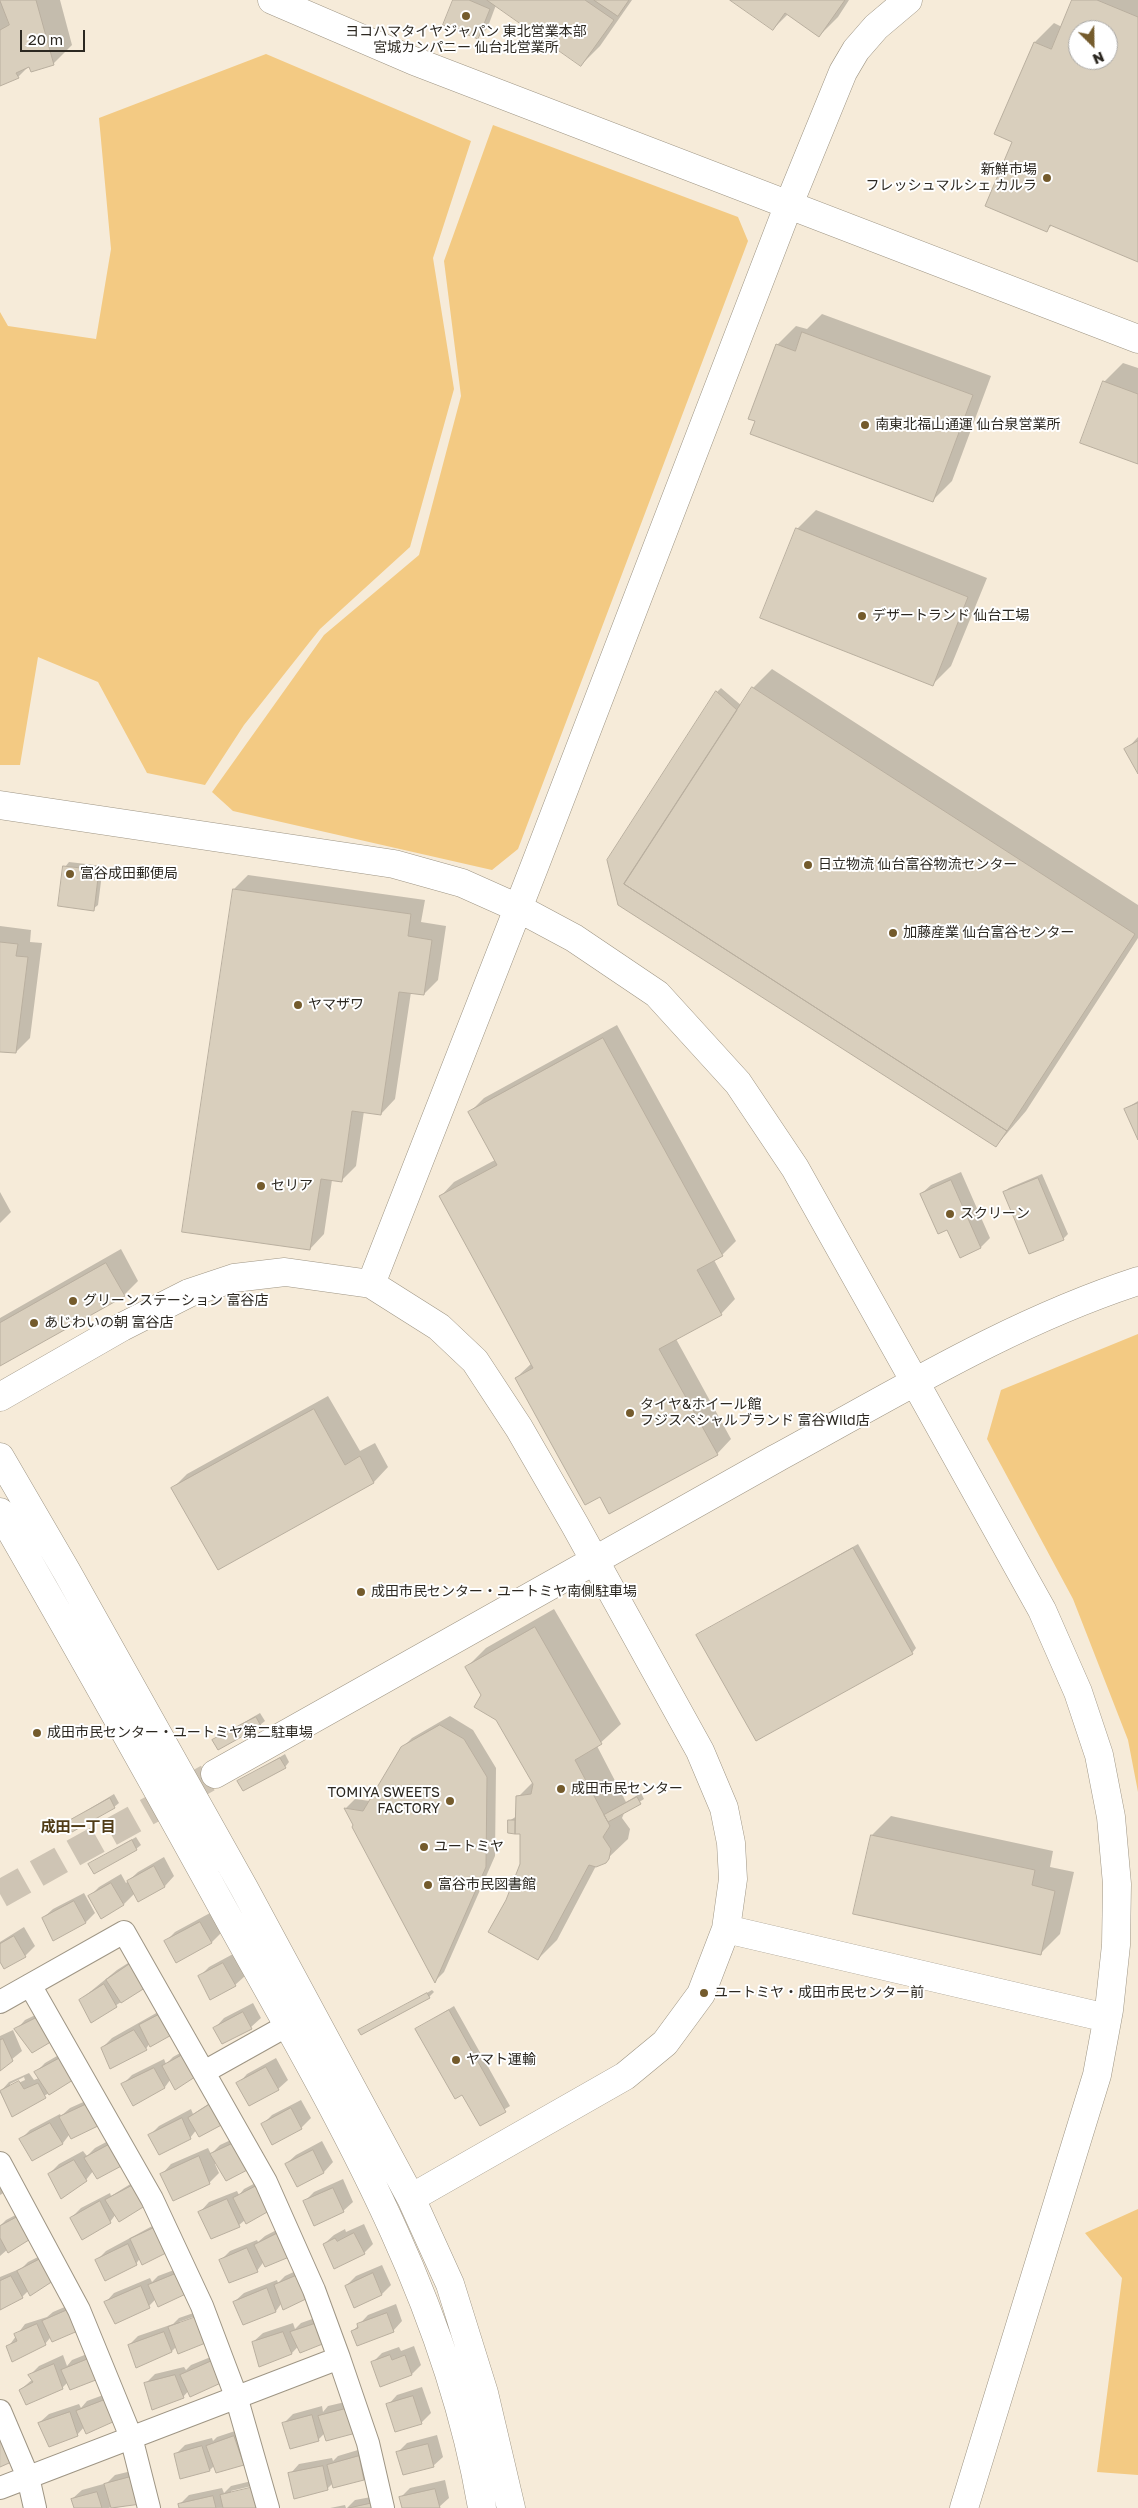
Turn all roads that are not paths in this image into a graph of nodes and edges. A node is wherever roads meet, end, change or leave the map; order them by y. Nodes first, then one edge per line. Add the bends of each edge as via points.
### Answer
1 (272, 0) edge
2 (908, 0) edge
3 (789, 204) junction
4 (1138, 339) edge
5 (0, 805) edge
6 (518, 908) junction
7 (1138, 1281) edge
8 (371, 1284) junction
9 (915, 1382) junction
10 (0, 1397) edge
11 (0, 1457) edge
12 (0, 1512) edge
13 (594, 1559) junction
14 (214, 1774) tunnel mouth
15 (726, 1929) junction
16 (30, 1985) junction
17 (0, 2002) edge
18 (1107, 2018) junction
19 (288, 2025) junction
20 (204, 2072) junction
21 (0, 2163) edge
22 (411, 2198) junction
23 (339, 2358) junction
24 (236, 2396) junction
25 (0, 2411) edge
26 (131, 2437) junction
27 (28, 2477) junction
28 (0, 2488) edge
29 (35, 2508) edge
30 (149, 2508) edge
31 (268, 2508) edge
32 (383, 2508) edge
33 (482, 2508) edge
34 (512, 2508) edge
35 (964, 2508) edge

1 - 3 street via 414,61
2 - 3 street via 876,27 856,50 843,72
3 - 4 street
3 - 6 street
5 - 6 street via 394,864 462,883
6 - 8 street
6 - 9 street via 574,938 657,994 738,1083 795,1168
7 - 9 street via 1033,1322
8 - 10 street via 285,1272 234,1278 189,1293 122,1327
8 - 13 street via 439,1327 475,1361 519,1428
9 - 13 street
9 - 18 street via 1042,1610 1078,1692 1099,1755 1111,1817 1117,1884 1116,1945
11 - 22 street via 239,1879
12 - 19 street
13 - 14 street
13 - 15 street via 700,1750 718,1792 732,1843 733,1879
15 - 18 street
15 - 22 street via 701,1994 665,2043 646,2061
16 - 17 street
16 - 20 street via 124,1932
16 - 24 street via 152,2198 202,2306
18 - 35 street via 1096,2075
19 - 20 street
19 - 33 street via 352,2144 422,2293 471,2444
20 - 23 street via 266,2182 314,2290
21 - 26 street via 79,2310
22 - 34 street via 450,2284 484,2393
23 - 24 street
23 - 32 street via 368,2443
24 - 26 street
24 - 31 street
25 - 27 street
26 - 27 street
26 - 30 street
27 - 28 street
27 - 29 street

